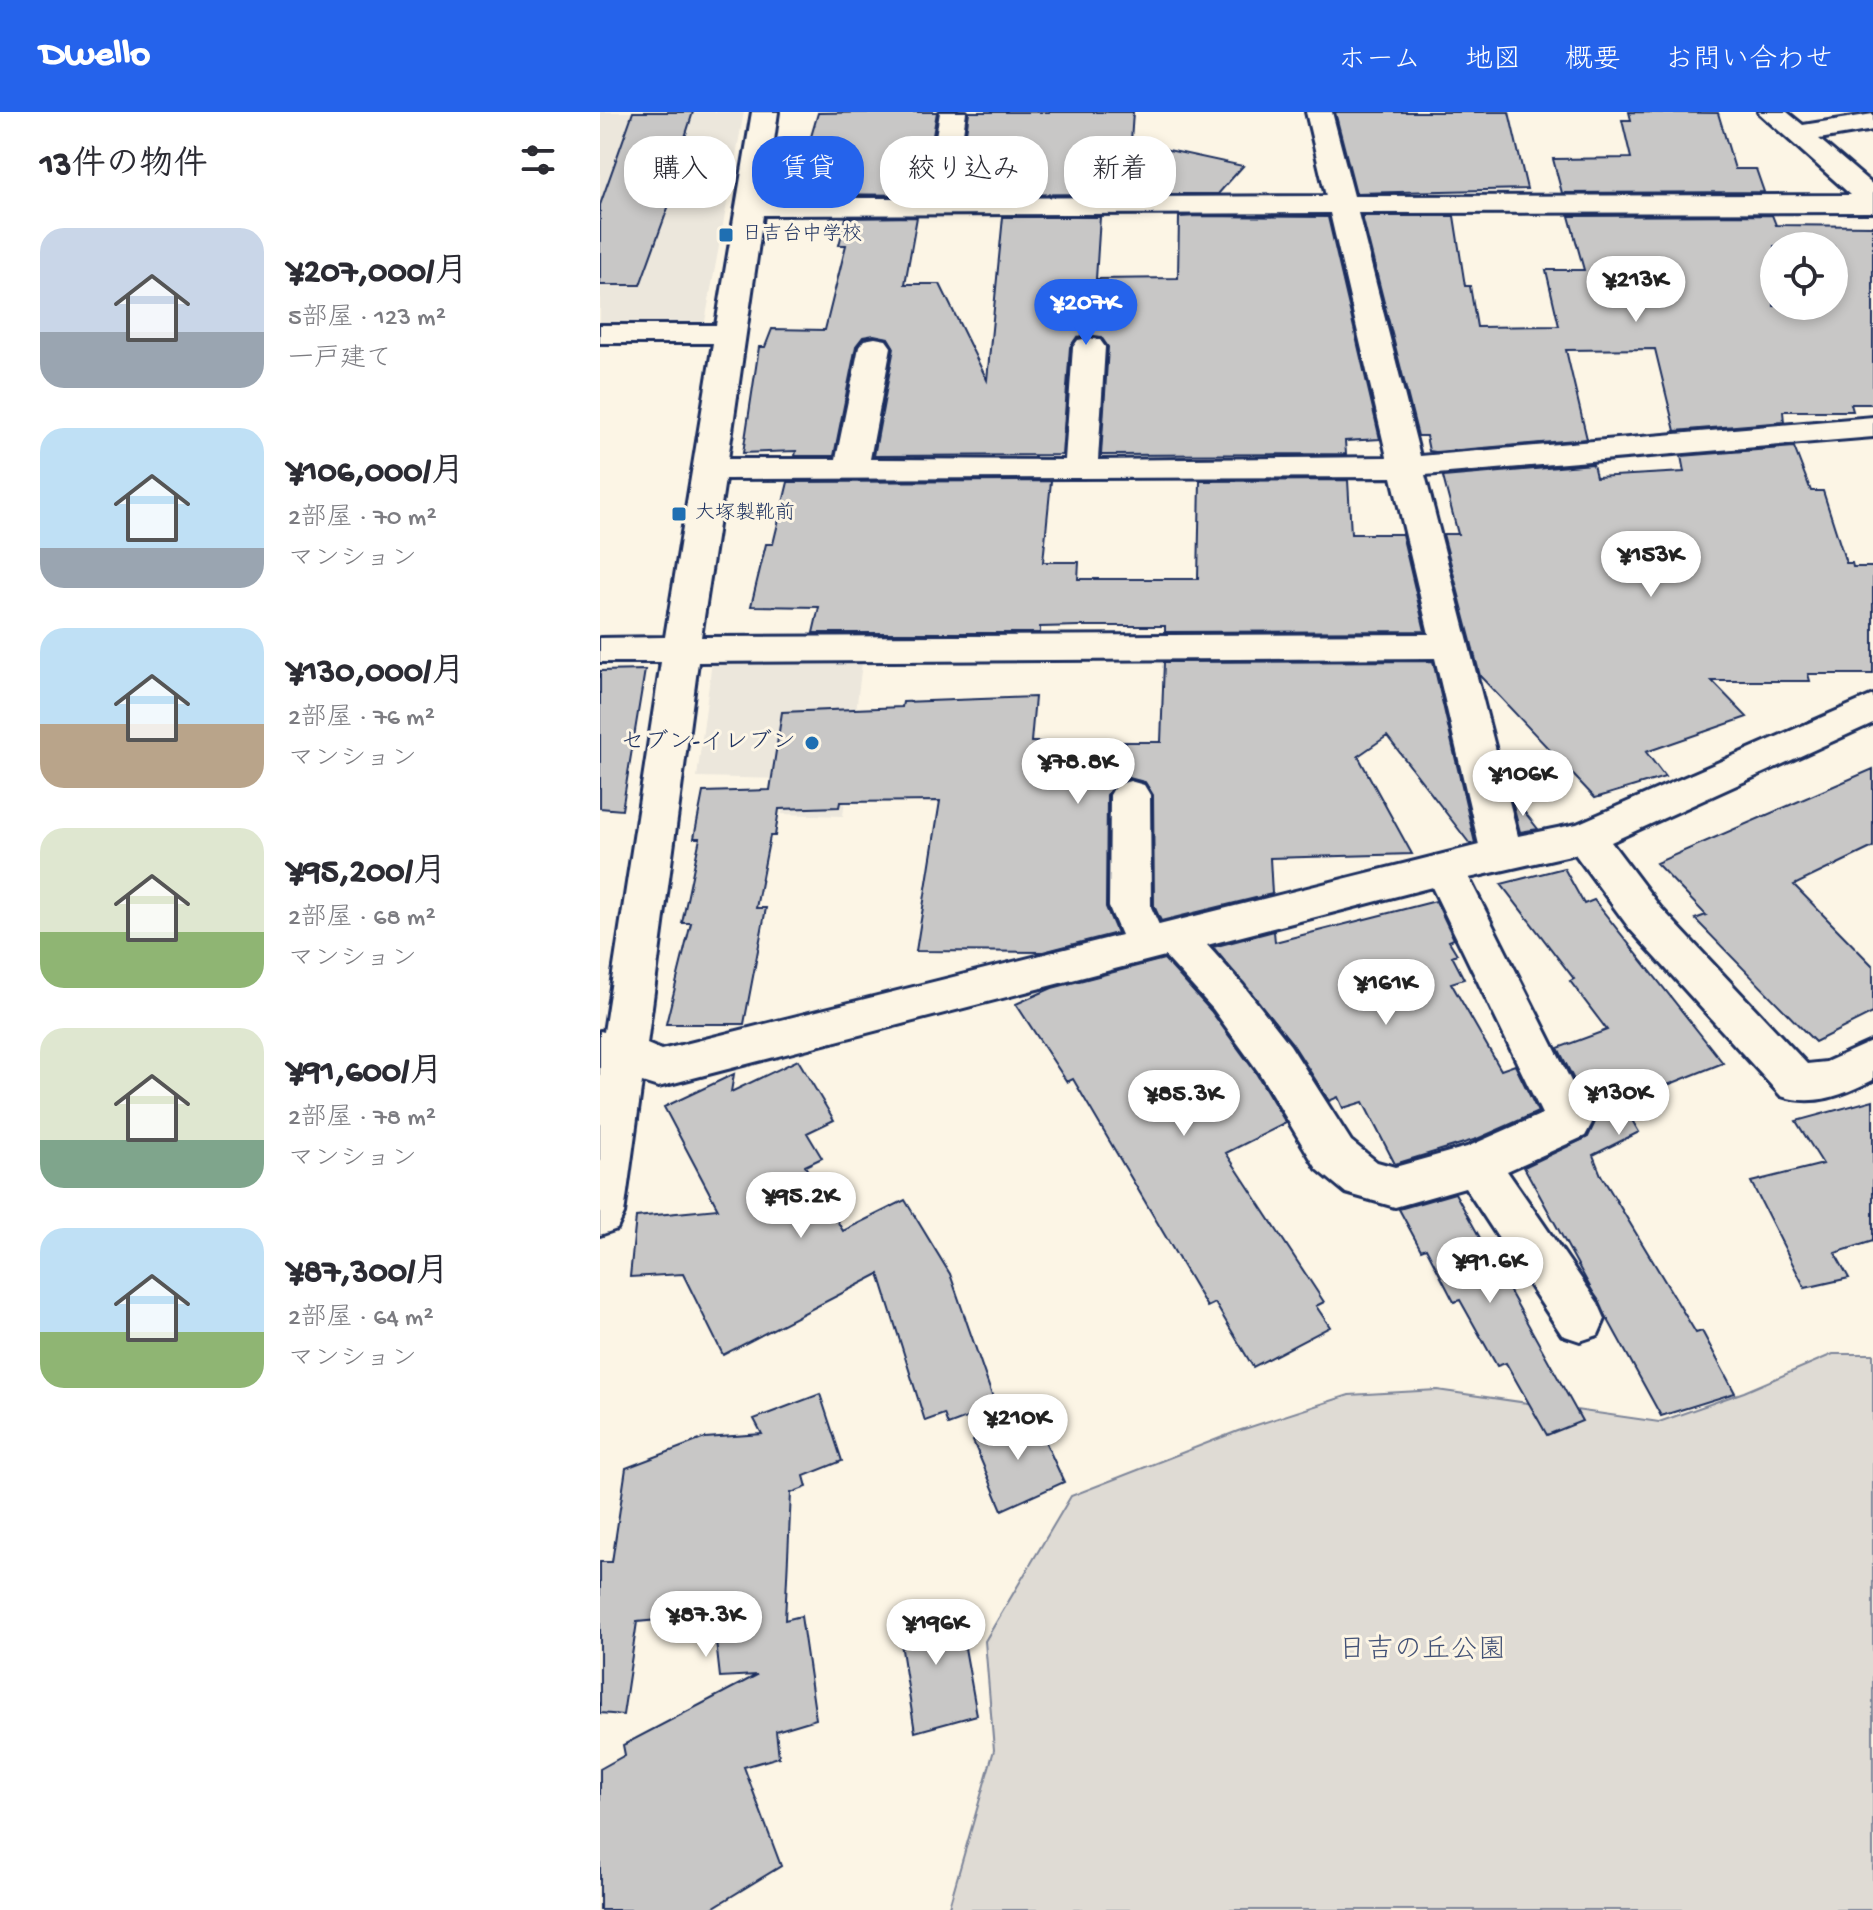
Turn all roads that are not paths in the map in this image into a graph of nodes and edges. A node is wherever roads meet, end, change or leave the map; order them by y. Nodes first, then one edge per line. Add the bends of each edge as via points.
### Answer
1 (765, 112) edge
2 (953, 112) edge
3 (1319, 112) edge
4 (1771, 112) edge
5 (1873, 122) edge
6 (1797, 134) junction
7 (949, 136) edge
8 (1873, 201) edge
9 (1341, 204) junction
10 (1048, 205) edge
11 (880, 206) edge
12 (749, 207) junction
13 (600, 334) edge
14 (731, 334) junction
15 (875, 347) dead end
16 (1089, 347) dead end
17 (1873, 427) edge
18 (1407, 467) junction
19 (711, 469) junction
20 (851, 470) junction
21 (1081, 470) junction
22 (1453, 646) junction
23 (600, 650) edge
24 (681, 650) junction
25 (1873, 708) edge
26 (1130, 795) dead end
27 (1585, 837) junction
28 (1502, 854) junction
29 (1444, 869) junction
30 (1160, 942) junction
31 (612, 1051) edge
32 (1873, 1059) edge
33 (1476, 1164) junction
34 (600, 1214) edge
35 (1580, 1319) dead end

1 - 12 street
2 - 7 street
3 - 9 street
4 - 6 street
5 - 6 street
6 - 8 street
8 - 9 street
9 - 10 street
9 - 18 street
11 - 12 street
12 - 14 street
13 - 14 street
14 - 19 street
15 - 20 street
16 - 21 street
17 - 18 street
18 - 21 street
18 - 22 street
19 - 20 street
19 - 24 street
20 - 21 street
22 - 24 street
22 - 28 street
23 - 24 street
24 - 31 street
25 - 27 street
26 - 30 street via 1130,907
27 - 28 street
27 - 32 street via 1645,918 1797,1083 1832,1080
28 - 29 street
29 - 30 street
29 - 33 street via 1569,1123
30 - 31 street via 658,1069
30 - 33 street via 1228,997 1274,1058 1334,1155 1363,1179 1395,1187
31 - 34 street
33 - 35 street

